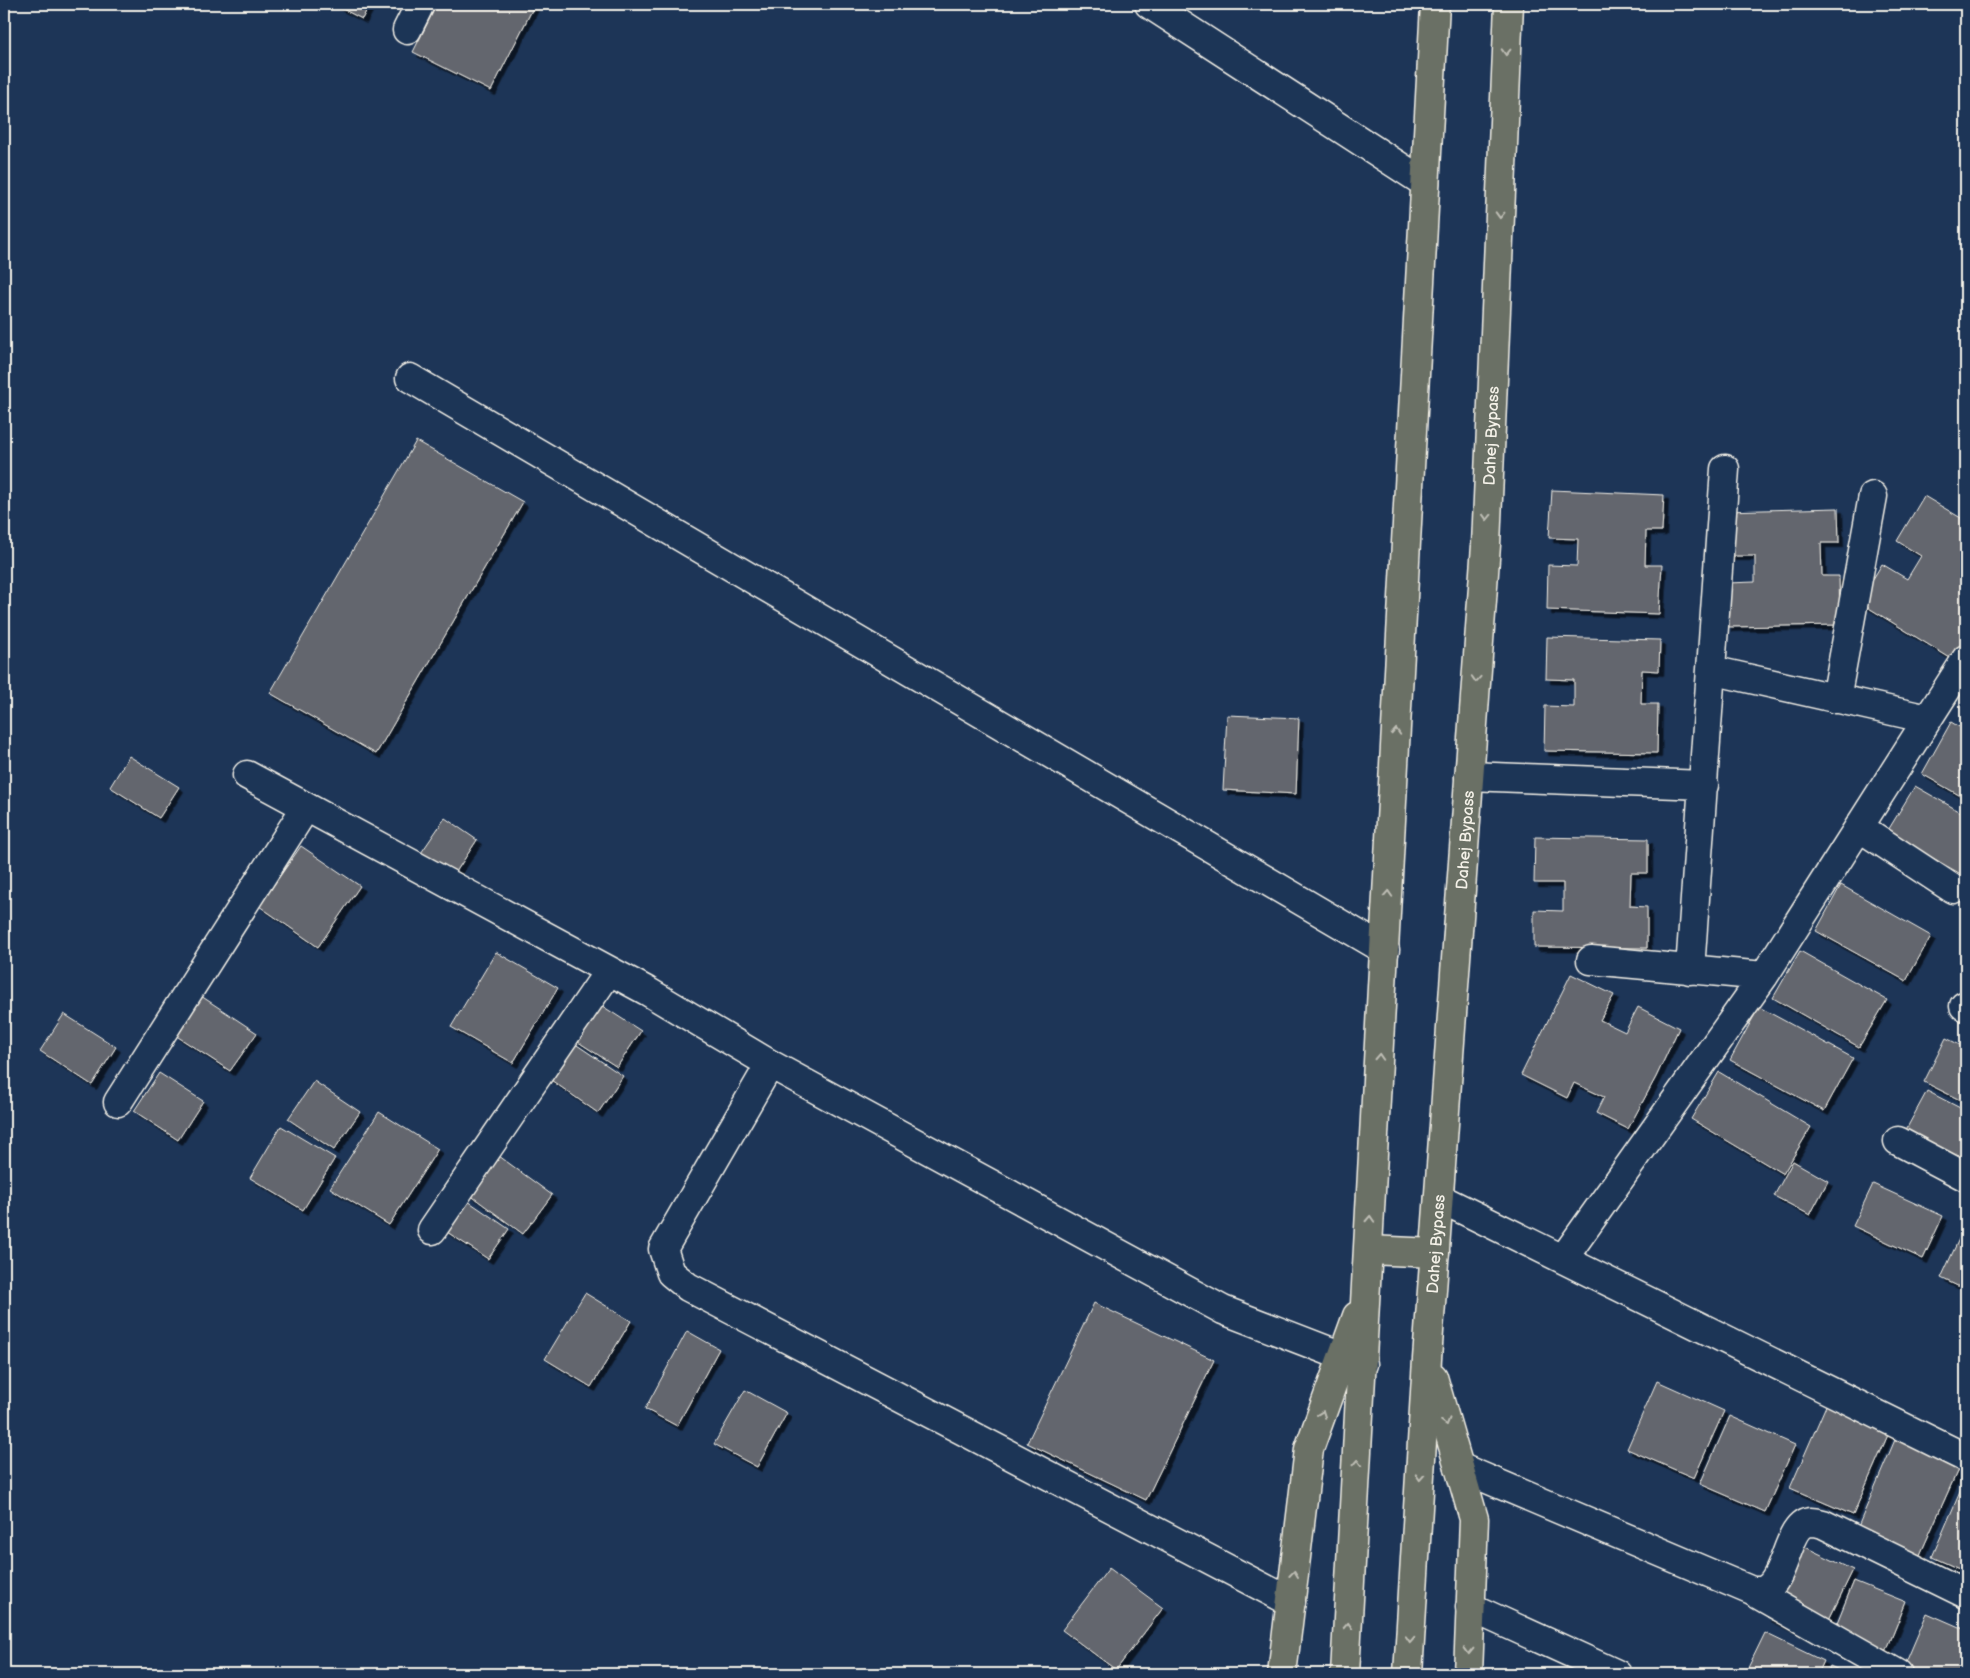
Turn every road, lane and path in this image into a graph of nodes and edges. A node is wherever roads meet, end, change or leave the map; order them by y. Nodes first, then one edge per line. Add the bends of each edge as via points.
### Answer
1 (420, 4) edge
2 (1149, 4) edge
3 (1435, 4) edge
4 (1508, 4) edge
5 (407, 30) dead end
6 (1426, 183) junction
7 (410, 378) dead end
8 (1725, 469) dead end
9 (1873, 496) dead end
10 (1966, 659) edge
11 (1711, 670) junction
12 (1836, 699) junction
13 (1928, 719) junction
14 (247, 776) dead end
15 (1469, 776) junction
16 (1704, 785) junction
17 (306, 807) junction
18 (1860, 827) junction
19 (1953, 889) dead end
20 (1385, 950) junction
21 (1591, 960) dead end
22 (1690, 970) junction
23 (609, 971) junction
24 (1764, 976) junction
25 (770, 1064) junction
26 (118, 1102) dead end
27 (1898, 1141) dead end
28 (1966, 1177) edge
29 (1439, 1198) junction
30 (432, 1230) dead end
31 (1369, 1250) junction
32 (1435, 1252) junction
33 (1563, 1260) junction
34 (1427, 1358) junction
35 (1353, 1360) junction
36 (1966, 1458) edge
37 (1459, 1467) junction
38 (1752, 1591) junction
39 (1966, 1594) edge
40 (1291, 1602) junction
41 (1470, 1607) junction
42 (1282, 1674) edge
43 (1345, 1674) edge
44 (1408, 1674) edge
45 (1468, 1674) edge
46 (1617, 1674) edge
47 (1898, 1674) edge

1 - 5 street
2 - 6 street
3 - 6 highway
4 -> 15 highway, Dahej Bypass via 1486,545
20 -> 6 highway
7 - 20 street
8 - 11 street
9 - 12 street
10 - 13 street
11 - 12 street
11 - 16 street
12 - 13 street
13 - 18 street
14 - 17 street
15 - 16 street
15 - 29 highway, Dahej Bypass
16 - 22 street
17 - 23 street
17 - 26 street
18 - 19 street
18 - 24 street
31 -> 20 highway
21 - 22 street
22 - 24 street
23 - 25 street
23 - 30 street
24 - 33 street
25 - 35 street via 1223,1310
25 - 40 street via 663,1249 671,1272 688,1287
27 - 28 street
29 - 32 highway, Dahej Bypass
29 - 33 street
31 - 32 highway
31 - 35 highway via 1367,1285
32 - 34 highway, Dahej Bypass
33 - 36 street
34 -> 37 highway
34 -> 44 highway, Dahej Bypass
40 -> 35 highway via 1309,1449
43 -> 35 highway
37 - 38 street
37 - 41 highway via 1474,1519
38 - 39 street via 1763,1590 1772,1584 1796,1533 1802,1525 1811,1522 1823,1524
38 - 47 street
40 - 42 highway
41 -> 45 highway
41 - 46 street

